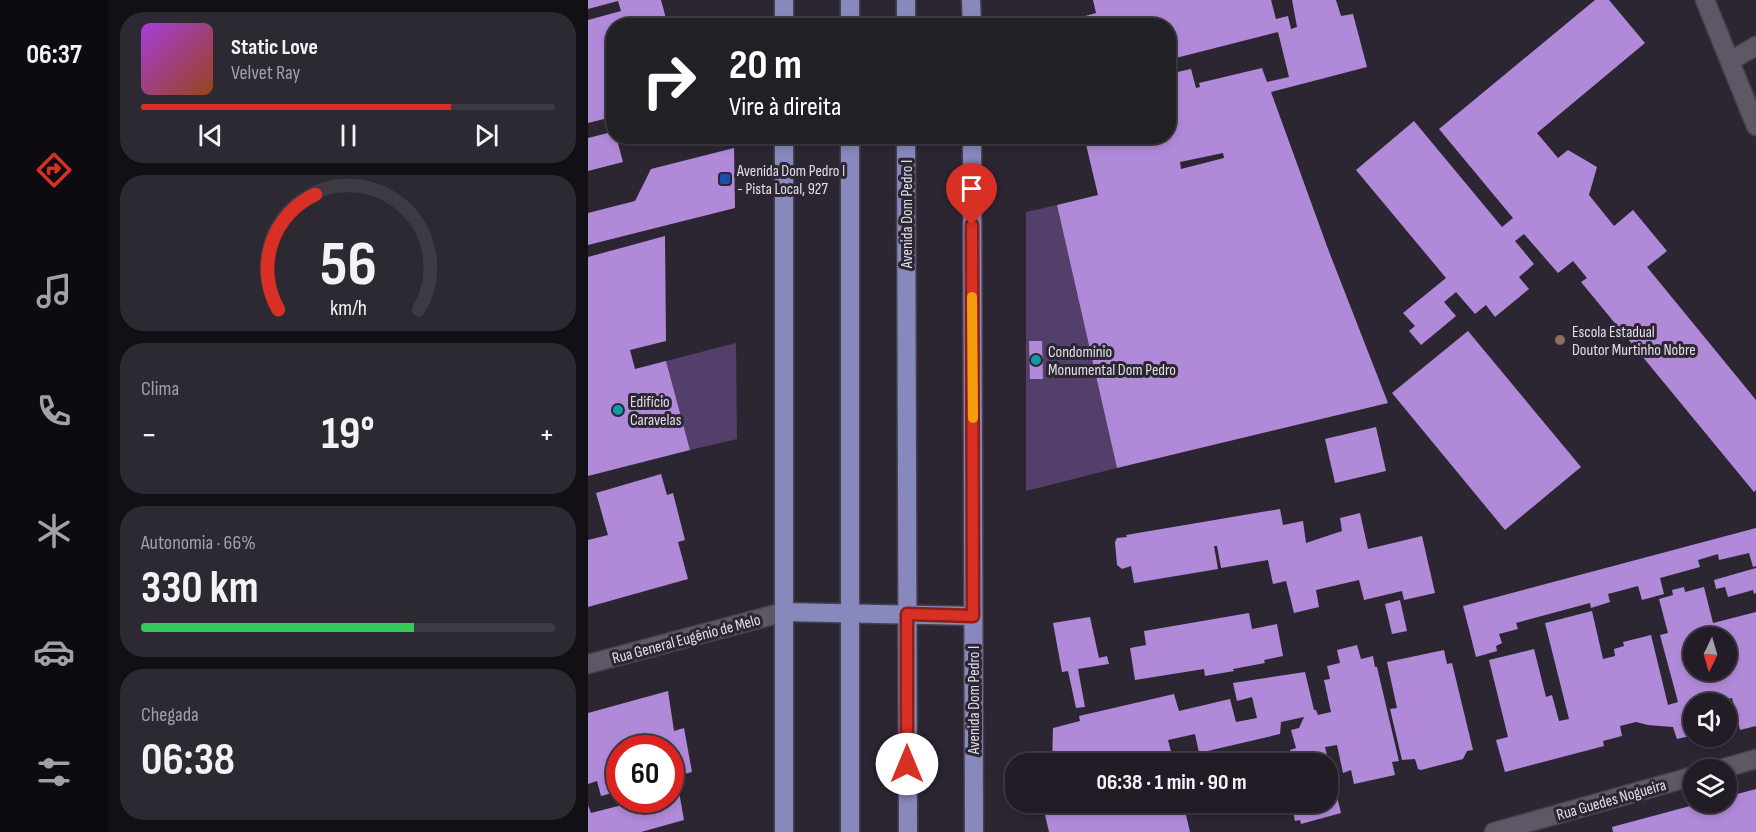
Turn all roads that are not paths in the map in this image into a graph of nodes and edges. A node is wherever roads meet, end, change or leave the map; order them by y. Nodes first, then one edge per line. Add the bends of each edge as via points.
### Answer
1 (784, 0) edge
2 (850, 0) edge
3 (906, 0) edge
4 (971, 0) edge
5 (1705, 0) edge
6 (784, 18) edge
7 (850, 18) edge
8 (906, 18) edge
9 (972, 18) edge
10 (1756, 46) edge
11 (1730, 61) junction
12 (1755, 119) edge
13 (784, 144) edge
14 (850, 144) edge
15 (906, 144) edge
16 (972, 144) edge
17 (784, 612) junction
18 (850, 614) junction
19 (907, 614) junction
20 (973, 616) junction
21 (588, 664) edge
22 (1756, 759) edge
23 (1737, 764) edge
24 (1683, 779) edge
25 (784, 832) edge
26 (850, 832) edge
27 (908, 832) edge
28 (974, 832) edge
29 (1494, 832) edge

1 - 6 main road
2 - 7 main road
3 - 8 main road
4 - 9 main road
5 - 11 street
10 - 11 street
11 - 12 street
13 - 17 main road
14 - 18 main road
15 - 19 main road, Avenida Dom Pedro I
16 - 20 main road, Avenida Dom Pedro I
17 - 18 main road
17 - 21 street, Rua General Eugênio de Melo
17 - 25 main road
18 - 19 main road
18 - 26 main road
19 - 20 main road
19 - 27 main road, Avenida Dom Pedro I
20 - 28 main road, Avenida Dom Pedro I
22 - 23 street
24 - 29 street, Rua Guedes Nogueira

